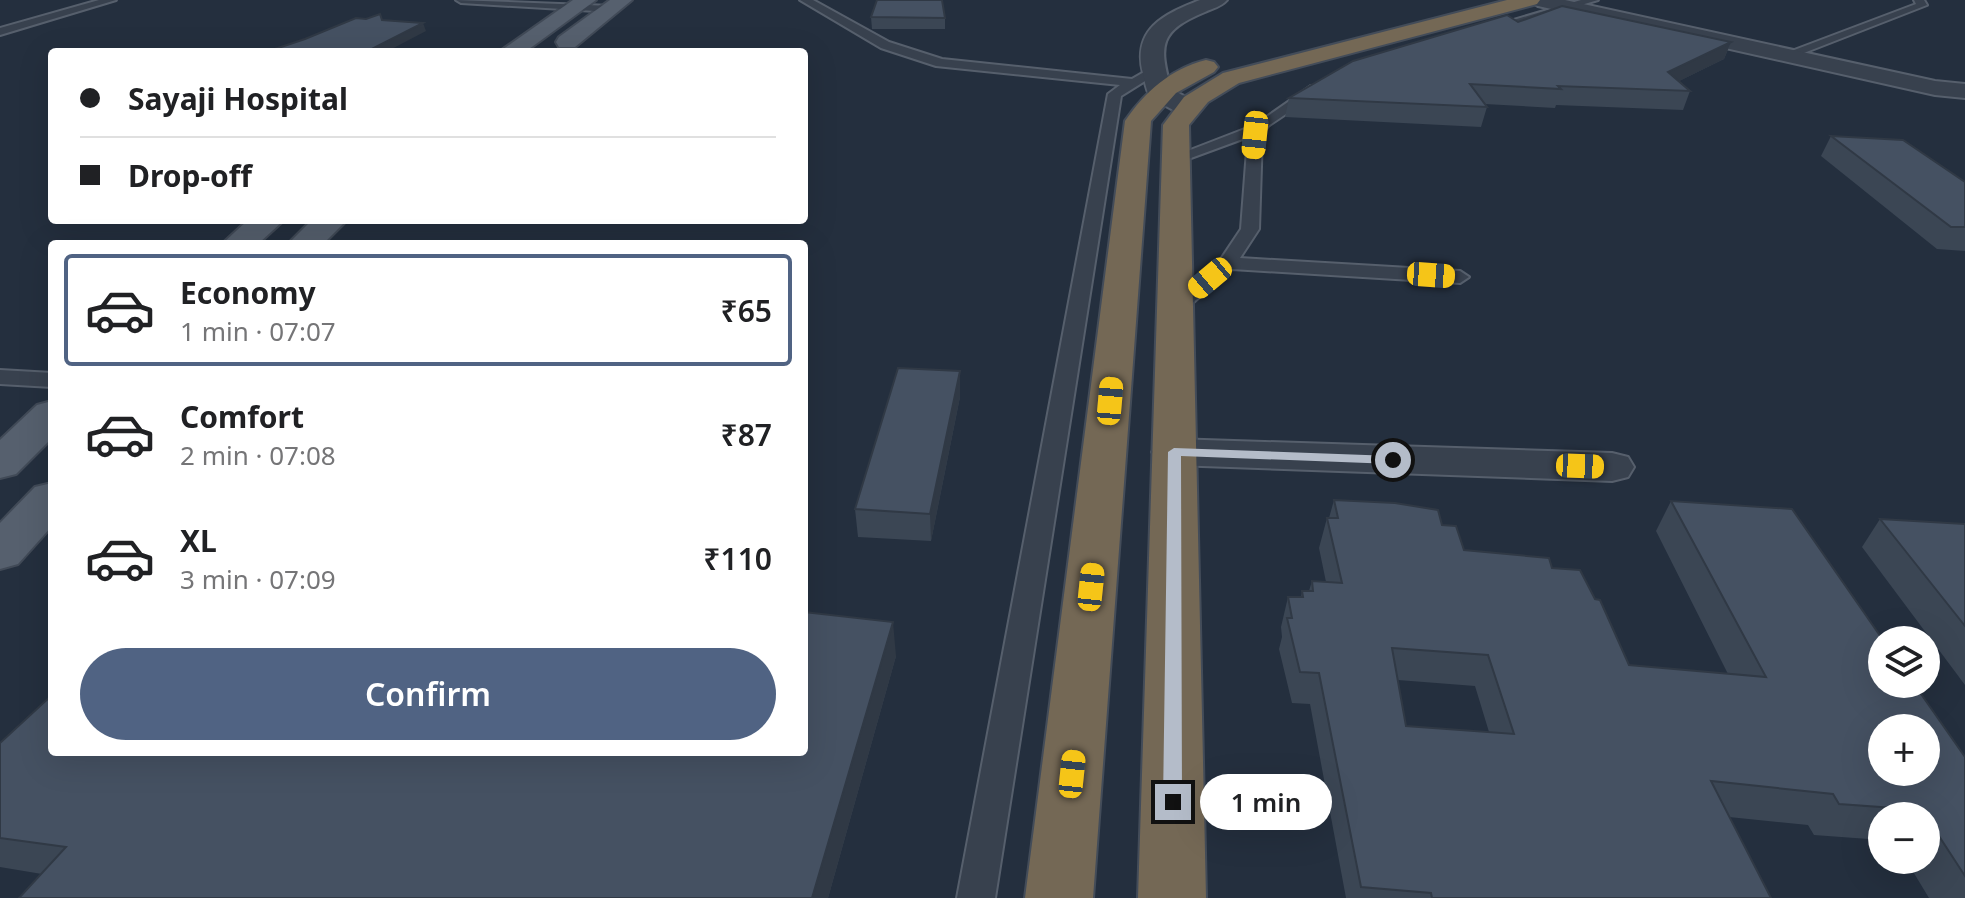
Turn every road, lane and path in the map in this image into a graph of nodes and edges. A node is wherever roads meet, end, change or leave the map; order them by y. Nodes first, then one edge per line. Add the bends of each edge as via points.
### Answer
1 (111, 0) edge
2 (461, 0) edge
3 (805, 0) edge
4 (1217, 0) edge
5 (1538, 0) edge
6 (1593, 0) edge
7 (1919, 0) edge
8 (1549, 3) edge
9 (581, 4) edge
10 (617, 5) edge
11 (1474, 16) edge
12 (0, 32) edge
13 (516, 48) edge
14 (559, 48) edge
15 (1787, 55) junction
16 (1334, 79) edge
17 (1159, 88) junction
18 (1965, 91) edge
19 (1259, 128) junction
20 (1175, 159) junction
21 (263, 224) edge
22 (326, 224) edge
23 (243, 240) edge
24 (308, 240) edge
25 (1228, 263) junction
26 (1460, 277) dead end
27 (1175, 308) junction
28 (0, 377) edge
29 (48, 380) edge
30 (48, 418) edge
31 (1174, 452) junction
32 (0, 464) edge
33 (1612, 467) dead end
34 (48, 502) edge
35 (0, 552) edge
36 (976, 898) edge
37 (1059, 898) edge
38 (1172, 898) edge

1 - 12 lane
2 - 9 lane
3 - 17 lane via 885,45 940,63
4 - 17 street via 1160,30 1150,50
5 - 8 street
6 - 8 lane
7 - 15 lane via 1922,5
8 - 11 lane
8 - 15 street
8 - 17 highway via 1231,78 1206,90
9 - 10 lane
9 - 13 main road
10 - 14 main road
11 - 17 highway via 1231,59
15 - 18 street
16 - 19 lane
17 - 20 highway via 1176,125
17 - 36 lane via 1115,94
17 - 37 highway via 1138,121
19 - 20 lane
19 - 25 lane via 1250,229
20 - 27 highway
21 - 23 main road
22 - 24 main road
25 - 26 lane
25 - 27 lane
27 - 31 highway
28 - 29 lane
30 - 32 main road
31 - 33 street
31 - 38 highway
34 - 35 main road

